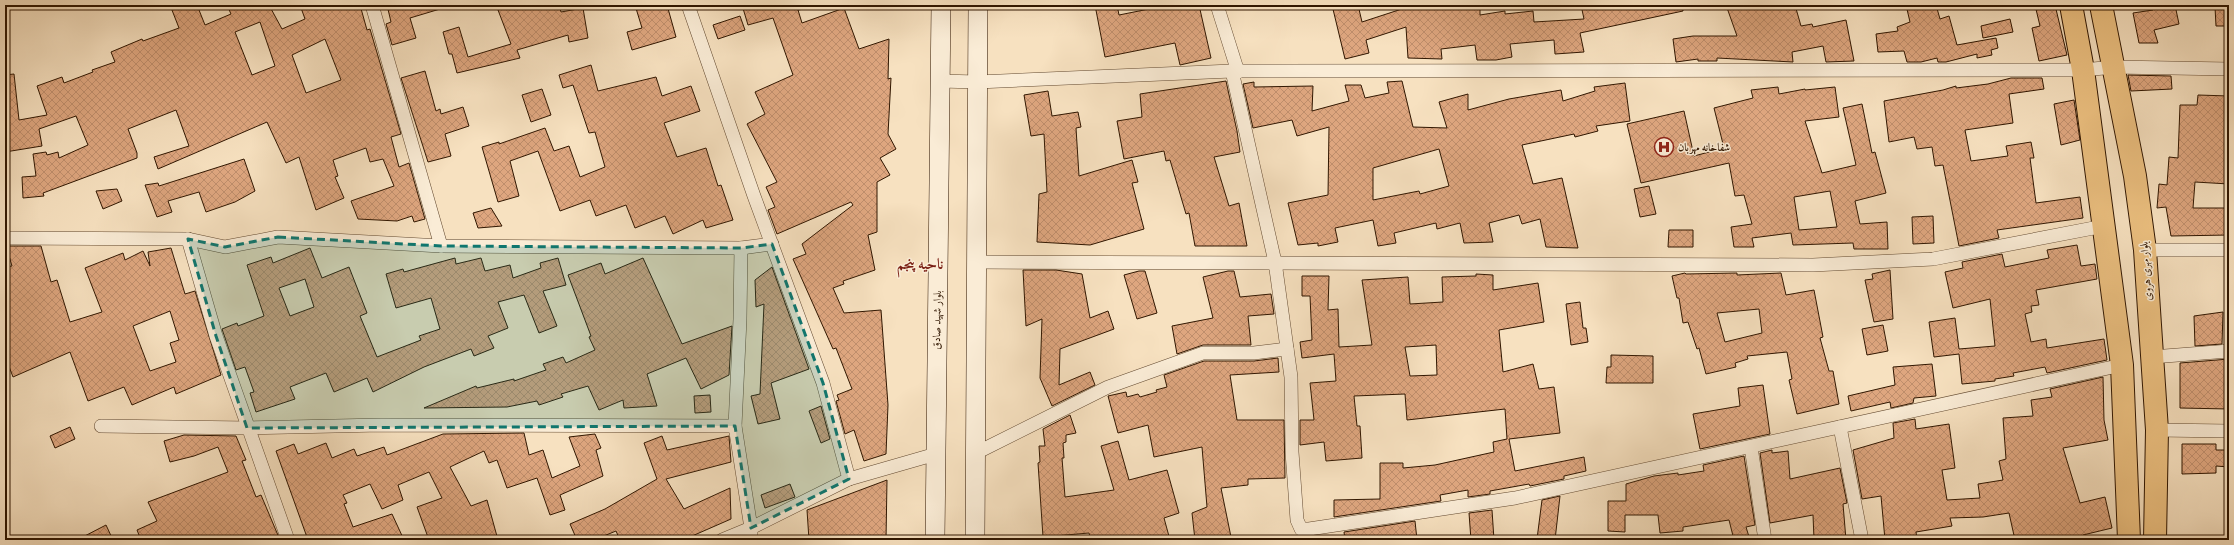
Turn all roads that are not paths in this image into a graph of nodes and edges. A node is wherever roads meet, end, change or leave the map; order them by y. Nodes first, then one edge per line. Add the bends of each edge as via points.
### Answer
1 (372, 5) edge
2 (688, 5) edge
3 (941, 5) edge
4 (978, 5) edge
5 (1217, 5) edge
6 (2071, 5) edge
7 (2101, 5) edge
8 (2114, 67) junction
9 (2229, 68) edge
10 (2083, 70) junction
11 (1235, 72) junction
12 (940, 80) junction
13 (977, 82) junction
14 (2104, 226) junction
15 (5, 238) edge
16 (188, 239) junction
17 (772, 244) junction
18 (441, 246) junction
19 (741, 248) junction
20 (2145, 250) junction
21 (2229, 250) edge
22 (976, 262) junction
23 (1275, 262) junction
24 (1287, 349) junction
25 (2229, 351) edge
26 (2152, 357) junction
27 (2122, 365) junction
28 (101, 426) dead end
29 (735, 426) junction
30 (1840, 426) junction
31 (247, 428) junction
32 (2157, 430) junction
33 (2229, 431) edge
34 (1751, 447) junction
35 (936, 454) junction
36 (974, 454) junction
37 (849, 479) junction
38 (751, 534) edge
39 (288, 540) edge
40 (722, 540) edge
41 (935, 540) edge
42 (975, 540) edge
43 (1765, 540) edge
44 (1862, 540) edge
45 (2129, 540) edge
46 (2155, 540) edge

1 - 18 street
2 - 17 street
3 - 12 main road, بلوار شهید صادق
4 - 13 main road
5 - 11 street
6 - 10 highway
7 - 8 highway, بلوار مهری هروی
8 - 9 street
8 - 10 street
8 - 20 highway, بلوار مهری هروی
10 - 11 street
10 - 14 highway
11 - 13 street
11 - 23 street
12 - 13 street
12 - 35 main road, بلوار شهید صادق
13 - 22 main road
14 - 23 street via 1933,259 1821,264
14 - 27 highway
15 - 16 street
16 - 18 street via 225,247 278,237
16 - 31 street via 216,336
17 - 19 street
17 - 37 street via 823,383
18 - 19 street
19 - 29 street
20 - 21 street
20 - 26 highway, بلوار مهری هروی
22 - 23 street
22 - 36 main road
23 - 24 street
24 - 34 street via 1291,377 1292,452 1297,520 1301,529 1515,498
24 - 36 street via 1254,353 1203,353 1108,386
25 - 26 street
26 - 32 highway, بلوار مهری هروی
27 - 30 street
27 - 45 highway
28 - 31 street
29 - 31 street via 381,425
29 - 38 street
30 - 34 street
30 - 44 street
31 - 39 street
32 - 33 street
32 - 46 highway, بلوار مهری هروی
34 - 43 street
35 - 37 street
35 - 41 main road, بلوار شهید صادق
36 - 42 main road
37 - 38 street
38 - 40 street

